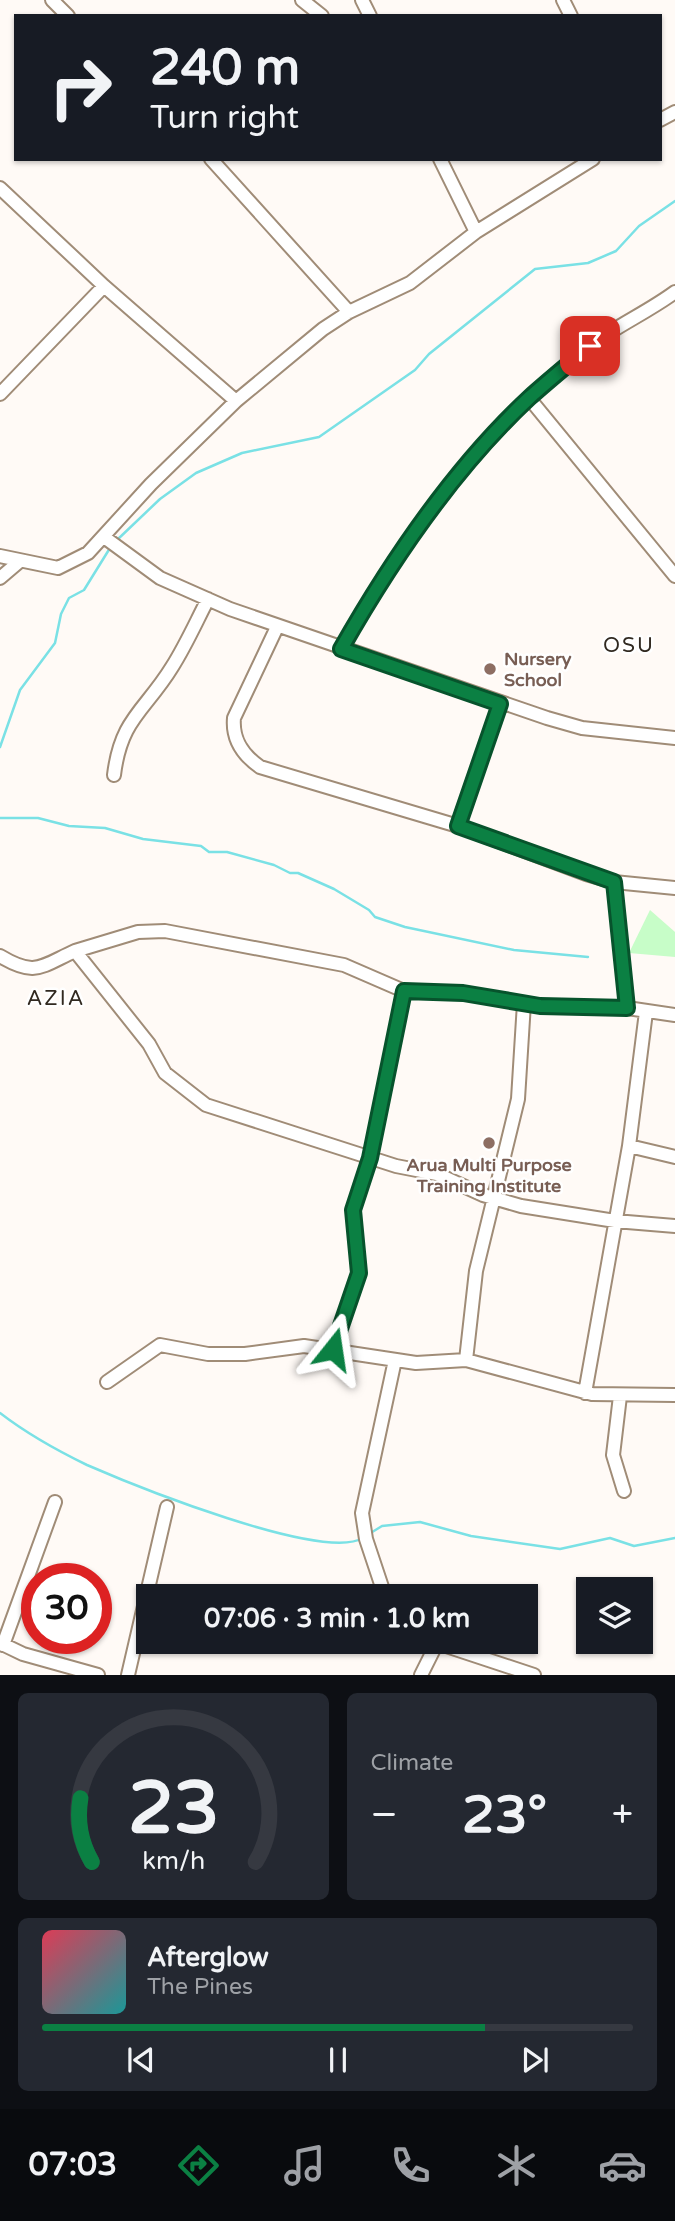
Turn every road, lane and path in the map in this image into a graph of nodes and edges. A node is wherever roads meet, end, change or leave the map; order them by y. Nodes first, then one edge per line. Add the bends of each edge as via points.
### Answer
1 (52, 0) edge
2 (303, 0) edge
3 (66, 14) edge
4 (320, 14) edge
5 (213, 161) edge
6 (441, 161) edge
7 (590, 161) edge
8 (0, 188) edge
9 (477, 232) junction
10 (104, 286) junction
11 (675, 292) edge
12 (349, 312) junction
13 (0, 394) edge
14 (529, 398) junction
15 (236, 401) junction
16 (104, 537) junction
17 (0, 556) edge
18 (19, 561) junction
19 (675, 576) edge
20 (0, 578) edge
21 (208, 599) junction
22 (277, 627) junction
23 (341, 649) junction
24 (500, 704) junction
25 (675, 738) edge
26 (114, 775) dead end
27 (458, 826) junction
28 (614, 882) junction
29 (675, 888) edge
30 (75, 951) junction
31 (0, 956) edge
32 (404, 991) junction
33 (524, 1003) junction
34 (627, 1008) junction
35 (646, 1012) junction
36 (675, 1015) edge
37 (629, 1146) junction
38 (675, 1157) edge
39 (370, 1158) junction
40 (493, 1198) junction
41 (615, 1221) junction
42 (675, 1226) edge
43 (333, 1349) junction
44 (395, 1360) junction
45 (466, 1360) junction
46 (107, 1382) dead end
47 (585, 1393) junction
48 (675, 1395) edge
49 (620, 1396) junction
50 (624, 1491) dead end
51 (55, 1502) dead end
52 (167, 1507) dead end
53 (381, 1584) edge
54 (2, 1644) edge
55 (430, 1654) edge
56 (471, 1654) edge
57 (99, 1675) edge
58 (128, 1675) edge
59 (421, 1675) edge
60 (534, 1675) edge

1 - 3 street
2 - 4 street
5 - 12 street
6 - 9 street
7 - 9 street
8 - 10 street
9 - 12 street via 410,283
10 - 13 street
10 - 15 street
11 - 14 street via 590,346
12 - 15 street
14 - 19 street
14 - 23 street via 476,455 387,571
15 - 16 street
16 - 18 street via 89,553 58,568
16 - 21 street via 160,578
17 - 18 street
18 - 20 street
21 - 22 street
21 - 26 street via 172,668 124,732
22 - 23 street
22 - 27 street via 234,719 236,737 248,758 272,772
23 - 24 street
24 - 25 street via 582,727
24 - 27 street
27 - 28 street
28 - 29 street
28 - 34 street
30 - 31 street via 33,970 22,970
30 - 32 street via 138,932 165,931 344,965
30 - 39 street via 178,1086 206,1105
32 - 33 street via 463,993
32 - 39 street
33 - 34 street
33 - 40 street via 519,1099
34 - 35 street
35 - 36 street
35 - 37 street
37 - 38 street
37 - 41 street
39 - 40 street via 437,1174
39 - 43 street via 353,1210 359,1273
40 - 41 street
40 - 45 street via 476,1271
41 - 42 street
41 - 47 street
43 - 44 street
43 - 46 street via 304,1346 208,1354 160,1345
44 - 45 street
44 - 53 street via 362,1513
45 - 47 street
47 - 49 street
48 - 49 street
49 - 50 street via 612,1455
51 - 54 street
52 - 58 street
54 - 57 street
55 - 59 street
56 - 60 street

